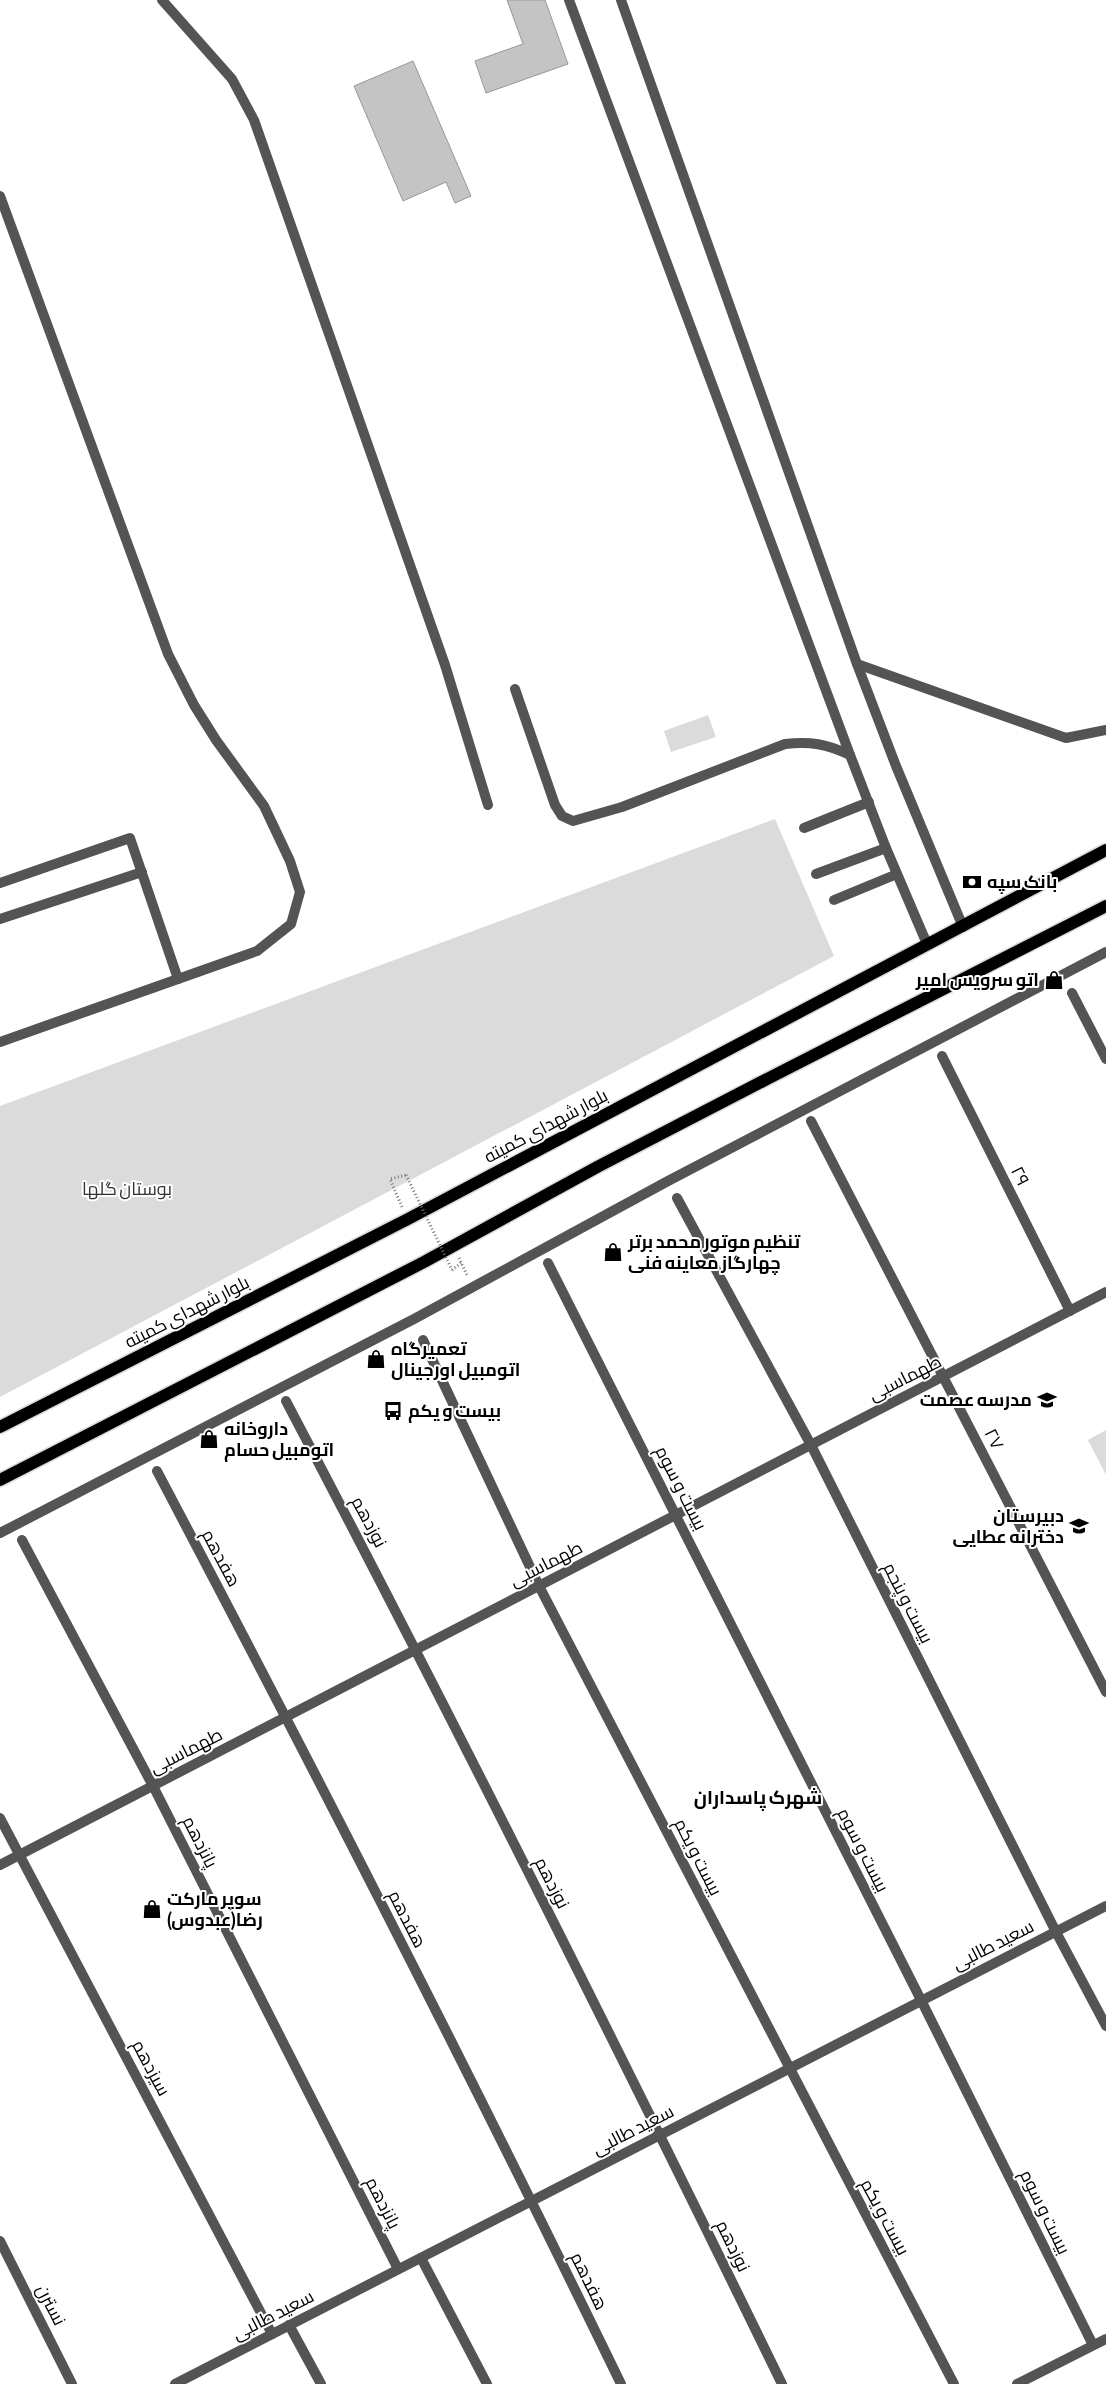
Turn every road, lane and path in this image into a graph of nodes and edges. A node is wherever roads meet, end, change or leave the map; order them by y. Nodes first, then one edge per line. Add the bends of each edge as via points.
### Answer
1 (162, 0) edge
2 (570, 0) edge
3 (621, 0) edge
4 (0, 196) edge
5 (857, 664) junction
6 (515, 689) dead end
7 (1106, 730) edge
8 (850, 755) junction
9 (869, 802) junction
10 (488, 805) dead end
11 (804, 828) dead end
12 (886, 848) junction
13 (1106, 850) edge
14 (142, 872) junction
15 (816, 874) dead end
16 (897, 874) junction
17 (0, 883) edge
18 (834, 900) dead end
19 (1104, 908) edge
20 (0, 919) edge
21 (963, 927) junction
22 (927, 944) junction
23 (1106, 952) edge
24 (178, 979) junction
25 (1072, 993) dead end
26 (0, 1042) edge
27 (942, 1056) dead end
28 (1106, 1059) edge
29 (811, 1121) dead end
30 (677, 1198) dead end
31 (408, 1219) junction
32 (461, 1262) dead end
33 (548, 1263) dead end
34 (1106, 1292) edge
35 (1070, 1311) junction
36 (424, 1340) dead end
37 (943, 1377) junction
38 (286, 1401) dead end
39 (0, 1427) edge
40 (811, 1445) junction
41 (157, 1471) dead end
42 (0, 1480) edge
43 (676, 1515) junction
44 (0, 1533) edge
45 (22, 1540) dead end
46 (539, 1586) junction
47 (417, 1649) junction
48 (1106, 1692) edge
49 (286, 1717) junction
50 (153, 1786) junction
51 (0, 1818) edge
52 (20, 1854) junction
53 (0, 1865) edge
54 (1106, 1906) edge
55 (1056, 1932) junction
56 (921, 2000) junction
57 (1106, 2026) edge
58 (789, 2068) junction
59 (660, 2134) junction
60 (532, 2200) junction
61 (0, 2241) edge
62 (421, 2258) junction
63 (398, 2269) junction
64 (289, 2325) junction
65 (272, 2334) junction
66 (1106, 2338) edge
67 (1093, 2345) junction
68 (72, 2384) edge
69 (175, 2384) edge
70 (321, 2384) edge
71 (487, 2384) edge
72 (621, 2384) edge
73 (782, 2384) edge
74 (954, 2384) edge
75 (1016, 2384) edge

1 - 10 street via 232,79 254,120 445,665
2 - 8 street
3 - 5 street
4 - 24 street via 168,654 207,726 264,806 290,861 300,892 291,924 257,952
5 - 7 street via 1066,738
5 - 21 street
6 - 8 street via 555,804 562,816 573,821 622,807 785,744 806,741 829,745
8 - 9 street
9 - 11 street
9 - 12 street
12 - 15 street
12 - 16 street
13 - 21 main road, بلوار شهدای کمیته
14 - 17 street via 130,838
14 - 20 street
14 - 24 street
16 - 18 street
16 - 22 street
19 - 42 main road via 761,1082 431,1258
21 - 22 main road, بلوار شهدای کمیته
22 - 31 main road, بلوار شهدای کمیته
23 - 44 street via 668,1180 414,1319
24 - 26 street
25 - 28 street
27 - 35 street, ۲۹
29 - 37 street, ۲۷
30 - 40 street, بیست و پنجم
31 - 32 path, bridge via 390,1179 406,1175 452,1270
31 - 39 main road, بلوار شهدای کمیته
33 - 43 street, بیست و سوم
34 - 35 street, طهماسبی
35 - 37 street, طهماسبی
36 - 46 street, بیست و یکم
37 - 40 street, طهماسبی
37 - 48 street, ۲۷
38 - 47 street, نوزدهم
40 - 43 street, طهماسبی
40 - 55 street, بیست و پنجم
41 - 49 street, هفدهم
43 - 46 street, طهماسبی
43 - 56 street, بیست و سوم
45 - 50 street, پانزدهم
46 - 47 street, طهماسبی
46 - 58 street, بیست و یکم
47 - 49 street, طهماسبی
47 - 59 street, نوزدهم
49 - 50 street, طهماسبی
49 - 60 street, هفدهم
50 - 52 street, طهماسبی
50 - 63 street, پانزدهم
51 - 52 street, سیزدهم
52 - 53 street, طهماسبی
52 - 65 street, سیزدهم
54 - 55 street, سعید طالبی
55 - 56 street, سعید طالبی
55 - 57 street, بیست و پنجم
56 - 58 street, سعید طالبی
56 - 67 street, بیست و سوم
58 - 59 street, سعید طالبی
58 - 74 street, بیست و یکم
59 - 60 street, سعید طالبی
59 - 73 street, نوزدهم
60 - 62 street, سعید طالبی
60 - 72 street, هفدهم
61 - 68 street, نسترن
62 - 63 street, سعید طالبی
62 - 71 street
63 - 64 street, سعید طالبی
64 - 65 street, سعید طالبی
64 - 70 street
65 - 69 street, سعید طالبی
66 - 67 street
67 - 75 street

